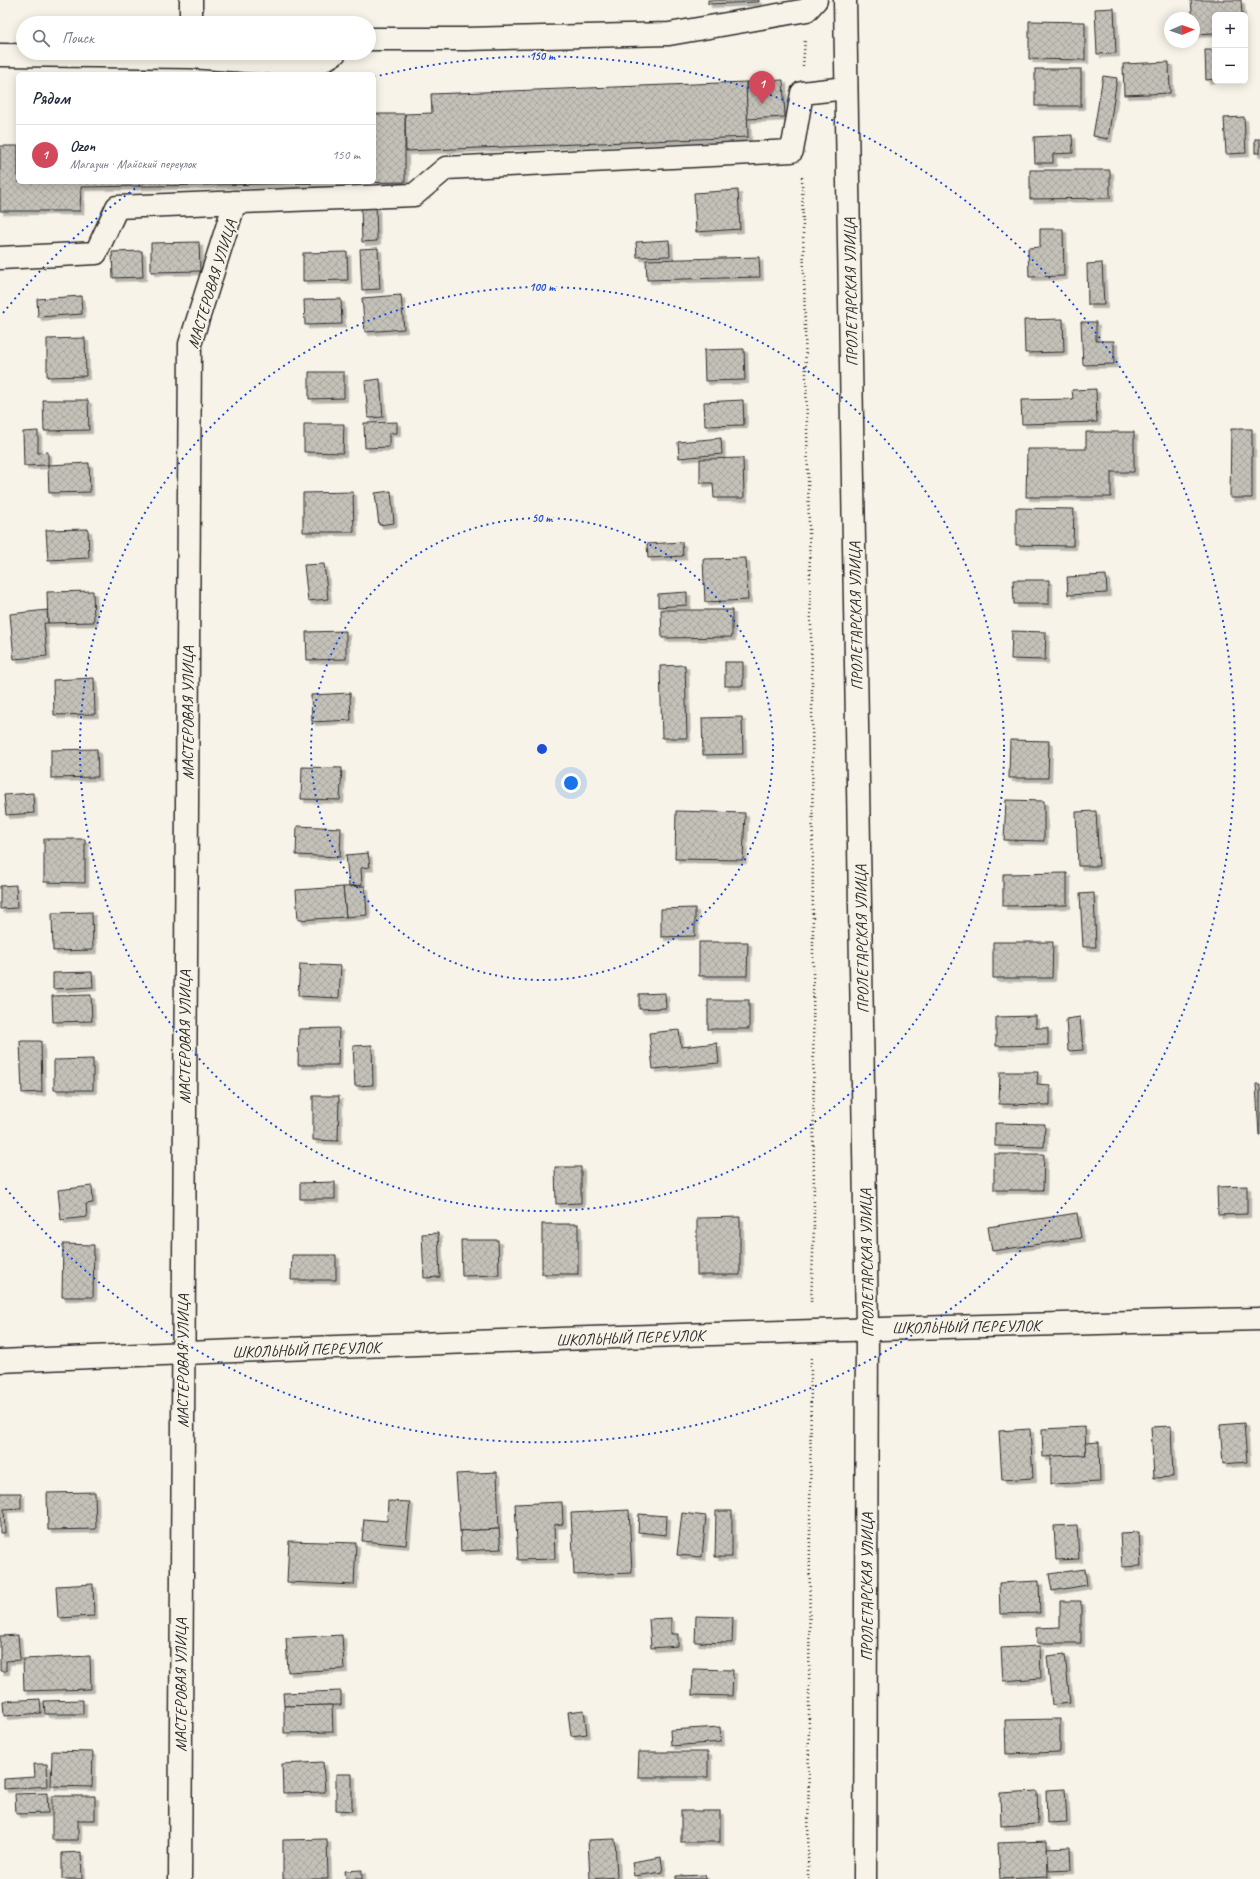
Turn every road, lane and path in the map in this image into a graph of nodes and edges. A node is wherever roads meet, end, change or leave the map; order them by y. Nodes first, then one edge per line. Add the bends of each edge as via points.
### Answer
1 (191, 0) edge
2 (845, 0) edge
3 (811, 5) edge
4 (191, 16) edge
5 (376, 39) edge
6 (0, 55) edge
7 (16, 55) edge
8 (247, 60) edge
9 (324, 60) edge
10 (846, 88) junction
11 (802, 93) junction
12 (802, 171) dead end
13 (235, 202) junction
14 (0, 258) edge
15 (1260, 1319) edge
16 (867, 1328) junction
17 (811, 1330) junction
18 (182, 1353) junction
19 (0, 1361) edge
20 (180, 1879) edge
21 (808, 1879) edge
22 (865, 1879) edge

1 - 4 street
2 - 10 street, ПРОЛЕТАРСКАЯ УЛИЦА
3 - 5 street via 669,34
3 - 11 path
6 - 7 street
8 - 9 street via 314,66
10 - 11 street
10 - 16 street, ПРОЛЕТАРСКАЯ УЛИЦА
11 - 13 street via 792,151 446,168 414,195
12 - 17 path via 812,678 814,1227
13 - 14 street via 117,207 96,253
13 - 18 street, МАСТЕРОВАЯ УЛИЦА via 190,344
15 - 16 street, ШКОЛЬНЫЙ ПЕРЕУЛОК
16 - 17 street, ШКОЛЬНЫЙ ПЕРЕУЛОК
16 - 22 street, ПРОЛЕТАРСКАЯ УЛИЦА
17 - 18 street, ШКОЛЬНЫЙ ПЕРЕУЛОК
17 - 21 path
18 - 19 street, ШКОЛЬНЫЙ ПЕРЕУЛОК
18 - 20 street, МАСТЕРОВАЯ УЛИЦА

